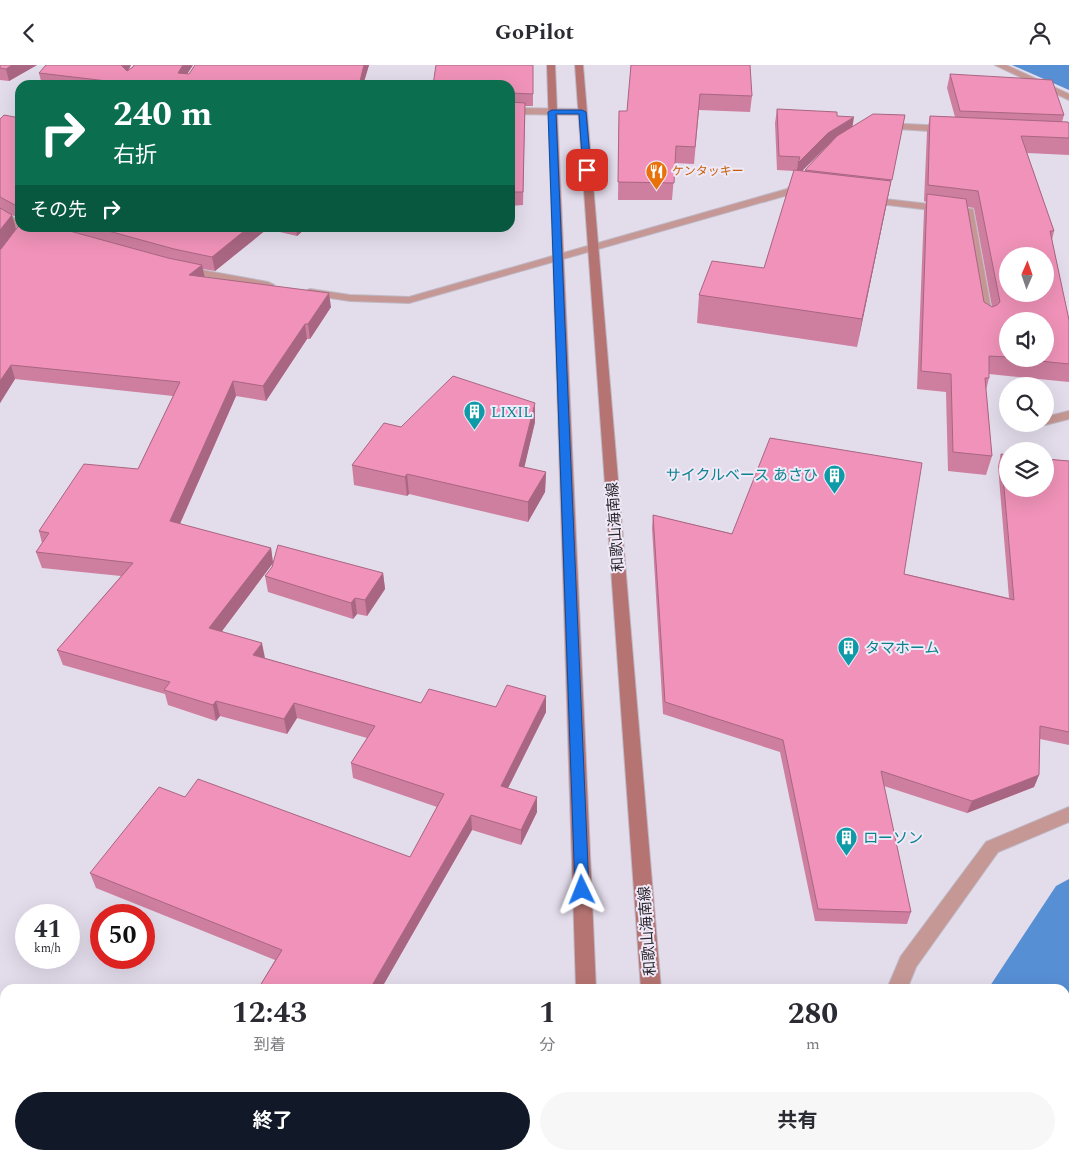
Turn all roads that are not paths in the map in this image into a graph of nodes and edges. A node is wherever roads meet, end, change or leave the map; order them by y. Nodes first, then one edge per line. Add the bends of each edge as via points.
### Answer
1 (551, 65) edge
2 (579, 65) edge
3 (999, 65) edge
4 (1069, 97) edge
5 (515, 111) edge
6 (552, 112) junction
7 (582, 112) junction
8 (869, 125) edge
9 (955, 129) edge
10 (810, 171) edge
11 (860, 199) edge
12 (0, 214) edge
13 (15, 223) edge
14 (593, 248) junction
15 (557, 257) junction
16 (175, 268) edge
17 (282, 288) edge
18 (302, 291) edge
19 (988, 320) edge
20 (1069, 415) edge
21 (1054, 419) edge
22 (1069, 814) edge
23 (586, 984) edge
24 (651, 984) edge
25 (899, 984) edge

1 - 6 main road
2 - 7 main road, 和歌山海南線
3 - 4 street
5 - 6 street
6 - 7 street
6 - 15 main road
7 - 14 main road, 和歌山海南線
8 - 9 street
10 - 14 street via 796,192
11 - 19 street via 969,211
12 - 13 street
14 - 15 street
14 - 24 main road, 和歌山海南線
15 - 18 street via 409,300 350,298
15 - 23 main road
16 - 17 street
20 - 21 street
22 - 25 street via 992,847 908,962

